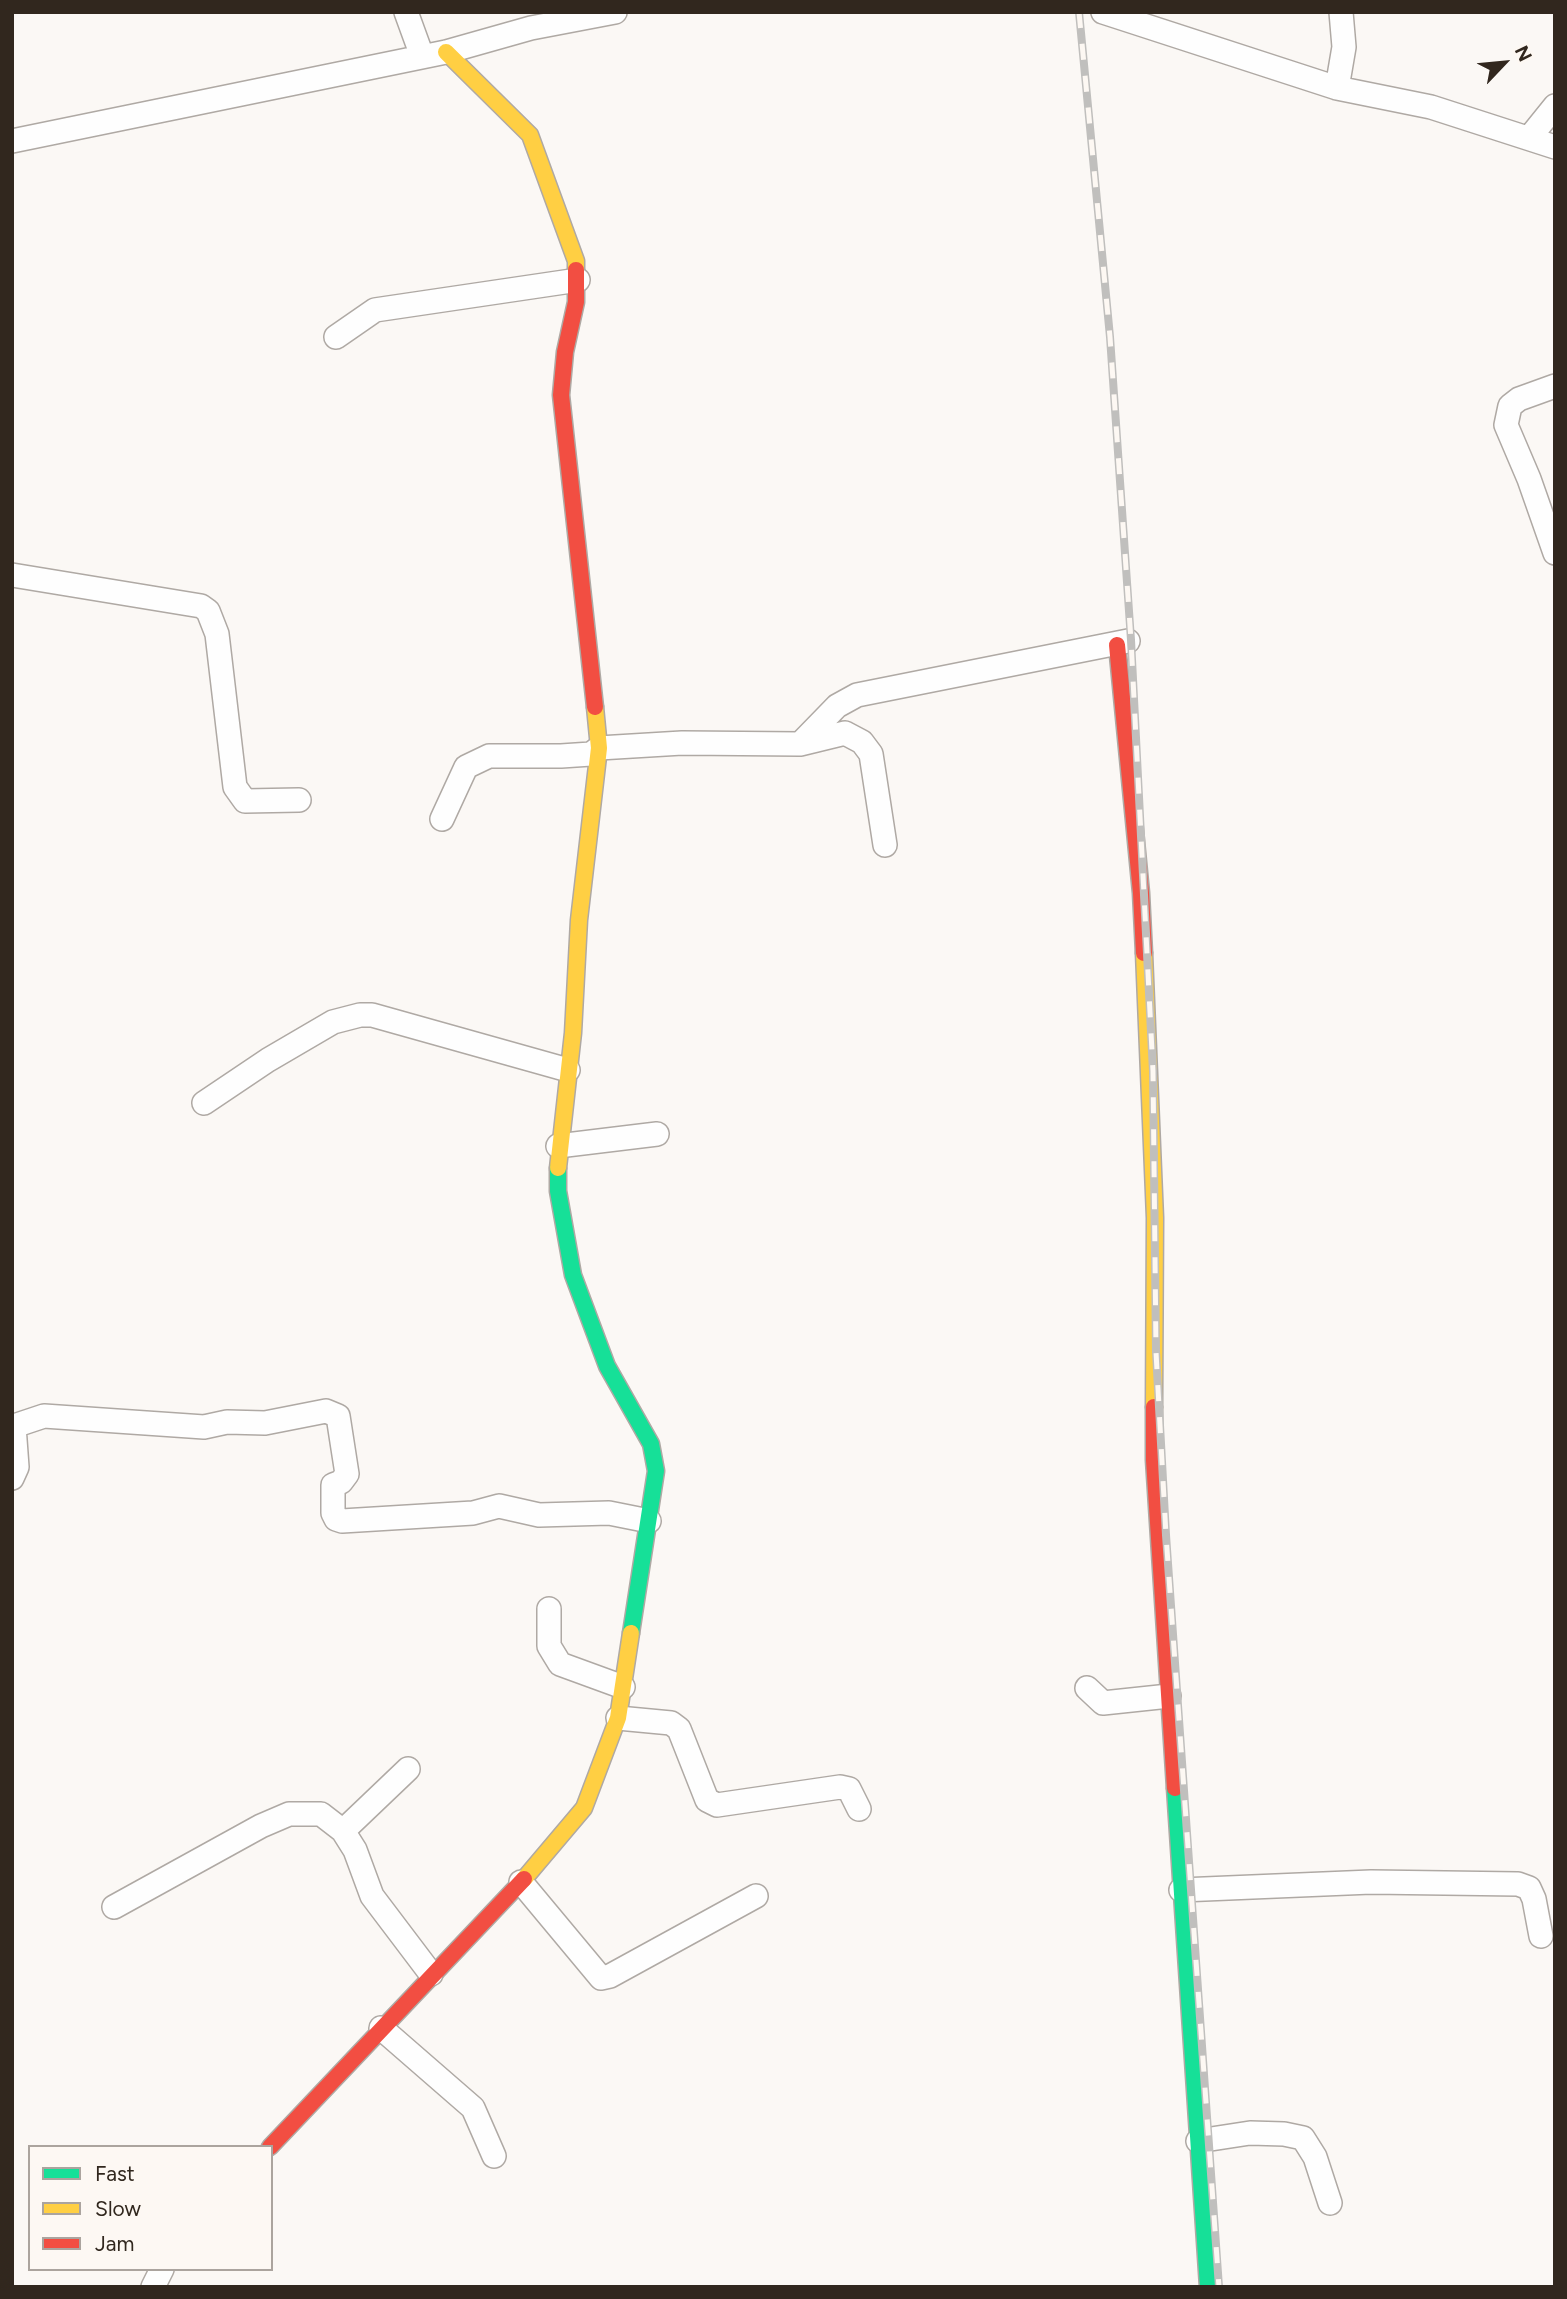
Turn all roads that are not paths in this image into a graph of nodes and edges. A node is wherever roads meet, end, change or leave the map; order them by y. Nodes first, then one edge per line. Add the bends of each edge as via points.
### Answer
1 (405, 12) edge
2 (615, 12) edge
3 (1102, 12) edge
4 (1341, 12) edge
5 (446, 52) junction
6 (422, 56) junction
7 (1337, 88) junction
8 (1555, 106) edge
9 (1530, 137) junction
10 (12, 141) edge
11 (1555, 147) edge
12 (578, 280) junction
13 (336, 337) dead end
14 (1555, 386) edge
15 (1555, 553) edge
16 (12, 575) edge
17 (1124, 642) joint
18 (800, 744) junction
19 (600, 748) junction
20 (299, 800) dead end
21 (442, 819) dead end
22 (885, 845) dead end
23 (568, 1070) junction
24 (204, 1103) dead end
25 (657, 1134) dead end
26 (558, 1146) junction
27 (13, 1426) edge
28 (12, 1478) edge
29 (649, 1521) junction
30 (549, 1609) dead end
31 (622, 1687) junction
32 (1087, 1688) dead end
33 (1169, 1696) junction
34 (618, 1718) junction
35 (408, 1769) dead end
36 (859, 1809) dead end
37 (343, 1831) junction
38 (521, 1882) junction
39 (1181, 1890) junction
40 (756, 1896) dead end
41 (114, 1907) dead end
42 (1541, 1936) dead end
43 (431, 1974) junction
44 (381, 2028) junction
45 (1198, 2141) junction
46 (272, 2145) edge
47 (494, 2156) dead end
48 (1329, 2203) dead end
49 (161, 2271) edge
50 (153, 2287) edge
51 (1208, 2287) edge

1 - 6 street
2 - 5 street via 531,28
3 - 7 street
4 - 7 street via 1344,47
5 - 6 street
5 - 12 street via 530,135 569,238
6 - 10 street
7 - 9 street via 1431,107
8 - 9 street
9 - 11 street
12 - 13 street via 375,310
12 - 19 street via 562,395
14 - 15 street via 1510,406 1506,425
16 - 20 street via 201,606 208,611 217,634 235,787 245,801
17 - 18 street via 857,695 836,706
17 - 33 street via 1142,907 1154,1218 1154,1460
18 - 19 street
18 - 22 street via 845,733 862,742 871,754
19 - 21 street via 591,754 489,756 473,761
19 - 23 street via 579,920
23 - 24 street via 360,1015 333,1022
23 - 26 street
25 - 26 street
26 - 29 street via 558,1191 573,1275 622,1399 651,1444 656,1471
27 - 28 street via 17,1468
27 - 29 street via 58,1415 204,1427 265,1423 326,1410 338,1416 347,1474 333,1485 336,1519 473,1513 499,1506 539,1515 609,1513
29 - 31 street
30 - 31 street via 549,1646 560,1664
31 - 34 street
32 - 33 street via 1103,1703
33 - 39 street
34 - 36 street via 671,1723 679,1729 707,1800 717,1805 841,1787 849,1789
34 - 38 street via 584,1808
35 - 37 street
37 - 41 street via 321,1814 289,1814
37 - 43 street via 372,1896
38 - 40 street via 601,1978
38 - 43 street
39 - 42 street via 1371,1882 1518,1884 1529,1888 1534,1899
39 - 45 street
43 - 44 street
44 - 46 street
44 - 47 street via 473,2108
45 - 48 street via 1250,2133 1303,2138 1315,2157
45 - 51 street
49 - 50 street

